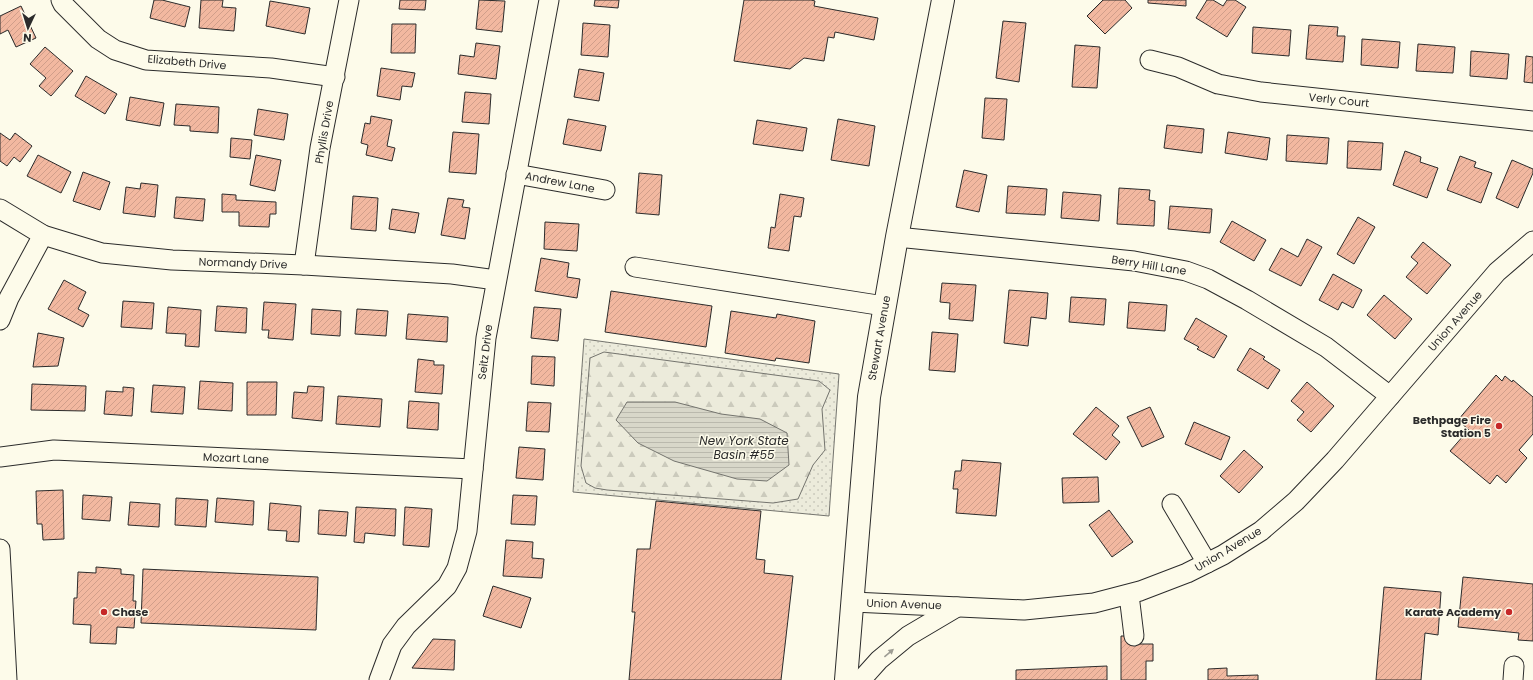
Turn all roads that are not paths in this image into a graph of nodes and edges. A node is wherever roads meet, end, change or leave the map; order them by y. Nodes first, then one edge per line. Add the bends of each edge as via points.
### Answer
1 (61, 0) edge
2 (349, 0) edge
3 (549, 0) edge
4 (943, 0) edge
5 (1150, 60) dead end
6 (335, 77) junction
7 (1533, 121) edge
8 (516, 174) junction
9 (605, 190) dead end
10 (0, 209) edge
11 (43, 235) junction
12 (897, 237) junction
13 (1533, 241) edge
14 (304, 265) junction
15 (635, 267) dead end
16 (496, 280) junction
17 (884, 306) junction
18 (0, 320) edge
19 (1390, 396) junction
20 (0, 457) edge
21 (473, 469) junction
22 (1172, 504) dead end
23 (0, 549) edge
24 (1206, 563) junction
25 (1128, 595) junction
26 (853, 602) junction
27 (957, 607) junction
28 (1134, 636) dead end
29 (7, 680) edge
30 (379, 680) edge
31 (846, 680) edge
32 (861, 680) edge

1 - 6 street, Elizabeth Drive via 98,39 116,50 146,60 271,68
2 - 6 street, Phyllis Drive
3 - 8 street, Seitz Drive
4 - 12 main road, Stewart Avenue
5 - 7 street, Verly Court via 1178,67 1218,84 1261,92
6 - 14 street, Phyllis Drive via 320,148
8 - 9 street, Andrew Lane
8 - 16 street, Seitz Drive
10 - 11 street, Normandy Drive
11 - 14 street, Normandy Drive via 102,253 172,260
11 - 18 street
12 - 17 main road, Stewart Avenue
12 - 19 street, Berry Hill Lane via 1134,261 1186,271 1208,279 1247,300 1326,347
13 - 19 street, Union Avenue via 1497,272
14 - 16 street, Normandy Drive via 452,274
15 - 17 street
16 - 21 street, Seitz Drive via 486,338
17 - 26 main road, Stewart Avenue via 869,397
19 - 24 street, Union Avenue via 1336,460 1296,501 1261,531
20 - 21 street, Mozart Lane via 54,450
21 - 30 street, Seitz Drive via 467,531 457,568 447,586 406,626 392,645
22 - 24 street
23 - 29 street
24 - 25 street, Union Avenue via 1187,574
25 - 27 street, Union Avenue via 1094,603 1024,610
25 - 28 street
26 - 27 street, Union Avenue
26 - 31 main road, Stewart Avenue
32 -> 27 street via 879,660 908,636

